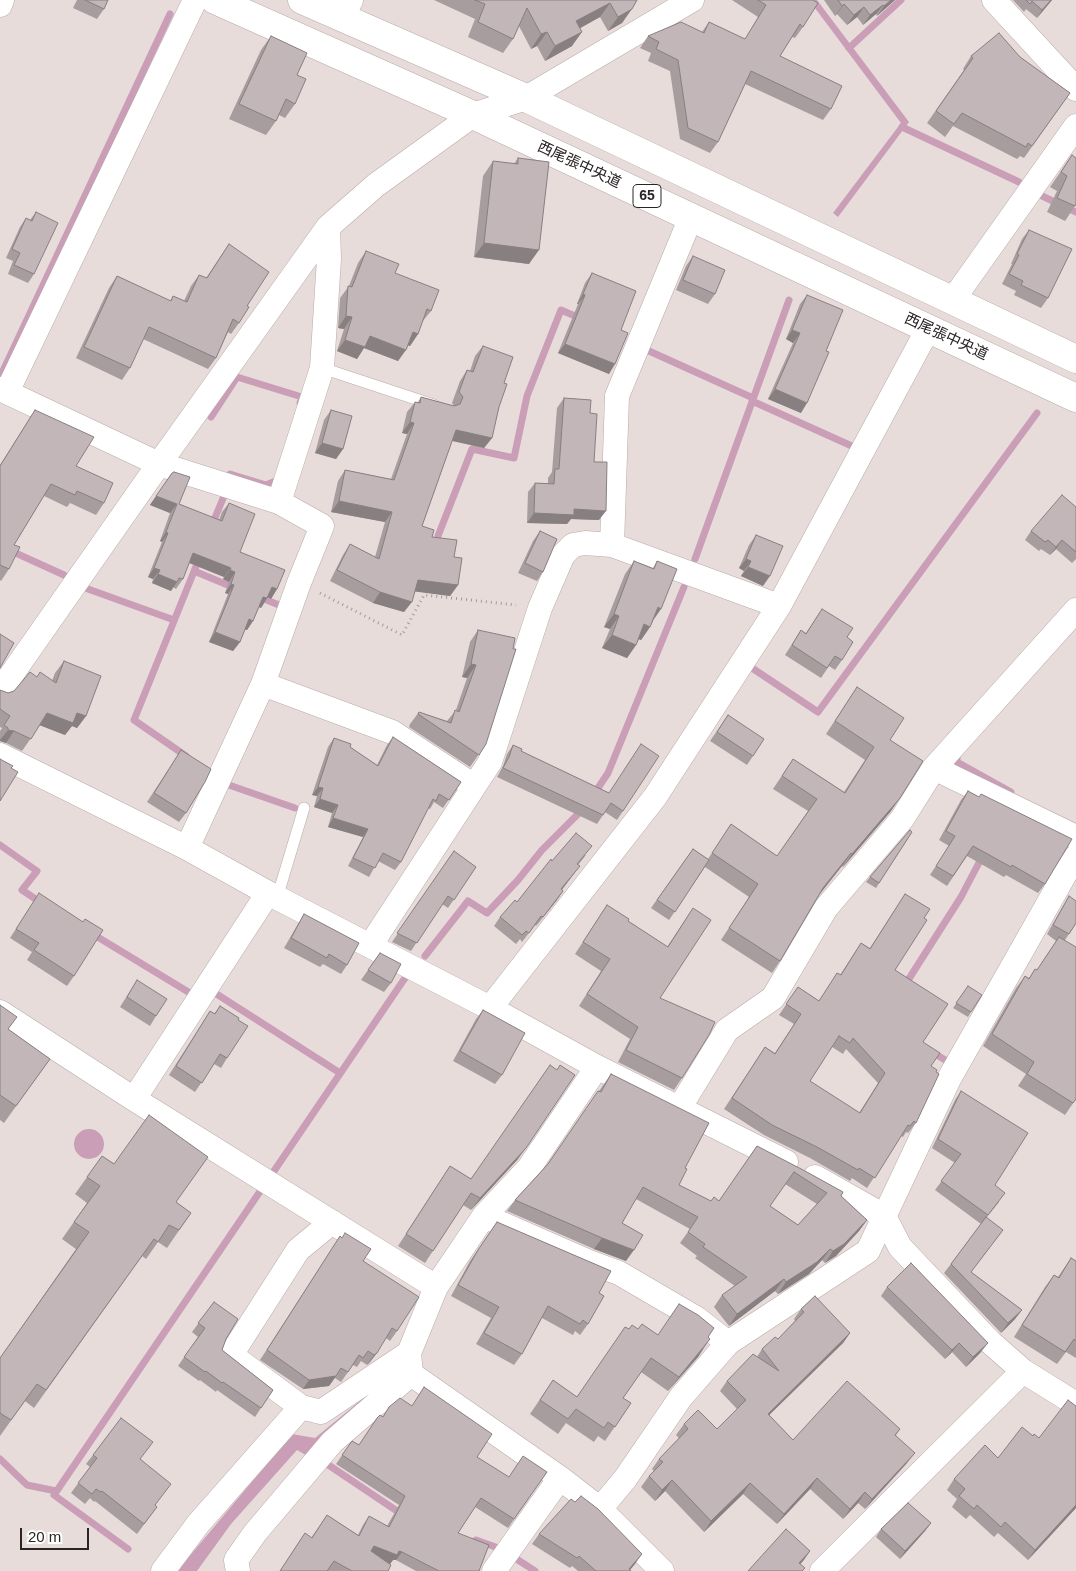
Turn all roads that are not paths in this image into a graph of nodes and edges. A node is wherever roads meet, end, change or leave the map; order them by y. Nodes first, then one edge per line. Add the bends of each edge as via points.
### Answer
1 (2, 0) edge
2 (195, 0) edge
3 (215, 0) edge
4 (302, 0) edge
5 (692, 0) edge
6 (994, 0) edge
7 (0, 5) edge
8 (346, 9) edge
9 (1076, 89) edge
10 (526, 98) junction
11 (473, 115) junction
12 (1076, 126) edge
13 (691, 217) junction
14 (328, 227) junction
15 (952, 302) junction
16 (928, 329) junction
17 (1076, 360) edge
18 (322, 368) junction
19 (3, 390) edge
20 (1076, 398) edge
21 (448, 409) edge
22 (159, 464) junction
23 (279, 502) junction
24 (612, 545) junction
25 (779, 606) junction
26 (1076, 610) edge
27 (263, 684) junction
28 (0, 691) edge
29 (0, 755) edge
30 (934, 768) junction
31 (474, 786) junction
32 (304, 808) dead end
33 (1076, 837) edge
34 (187, 848) junction
35 (1072, 871) edge
36 (273, 896) junction
37 (370, 946) junction
38 (490, 1008) junction
39 (0, 1012) edge
40 (597, 1067) junction
41 (134, 1099) junction
42 (680, 1108) junction
43 (484, 1216) junction
44 (884, 1216) junction
45 (332, 1222) junction
46 (436, 1287) junction
47 (728, 1342) junction
48 (410, 1364) junction
49 (1023, 1370) junction
50 (1076, 1404) edge
51 (301, 1407) junction
52 (560, 1478) junction
53 (600, 1509) junction
54 (502, 1559) edge
55 (163, 1571) edge
56 (238, 1571) edge
57 (662, 1571) edge
58 (822, 1571) edge

1 - 7 street
2 - 19 street
3 - 11 main road, 西尾張中央道 / 65
4 - 8 main road, 65
5 - 10 street
6 - 9 street
8 - 10 main road, 65
10 - 11 street
10 - 15 main road, 65
11 - 13 main road, 西尾張中央道 / 65
11 - 14 street via 376,185
12 - 15 street
13 - 16 main road, 西尾張中央道 / 65
13 - 24 street via 617,396
14 - 18 street
14 - 22 street
15 - 17 main road, 65
16 - 20 main road, 西尾張中央道 / 65
16 - 25 street
18 - 21 lane
18 - 23 street
19 - 22 street
22 - 23 street
22 - 28 street
23 - 27 street via 322,526
24 - 25 street
24 - 31 street via 573,545 563,555 540,608 490,762
25 - 38 street via 655,797
26 - 30 street
27 - 31 street via 392,732
27 - 34 street
29 - 34 street
30 - 33 street
30 - 42 street via 902,819 826,908 773,998 727,1030
31 - 37 street
32 - 36 lane
34 - 36 street
35 - 44 street via 950,1077
36 - 37 street
36 - 41 street
37 - 38 street
38 - 40 street
39 - 41 street
40 - 42 street
40 - 43 street via 529,1168
41 - 45 street
42 - 44 street via 803,1170
43 - 46 street
43 - 47 street via 619,1273 696,1318
44 - 47 street via 868,1250
44 - 49 street via 900,1247 990,1342
45 - 46 street
45 - 51 street via 298,1250 231,1355
46 - 48 street
47 - 53 street via 681,1397 625,1479
48 - 51 street via 321,1412
48 - 52 street
48 - 56 street via 332,1442 255,1533 236,1560
49 - 50 street
49 - 58 street
51 - 55 street via 198,1524
52 - 53 street
52 - 54 street
53 - 57 street

